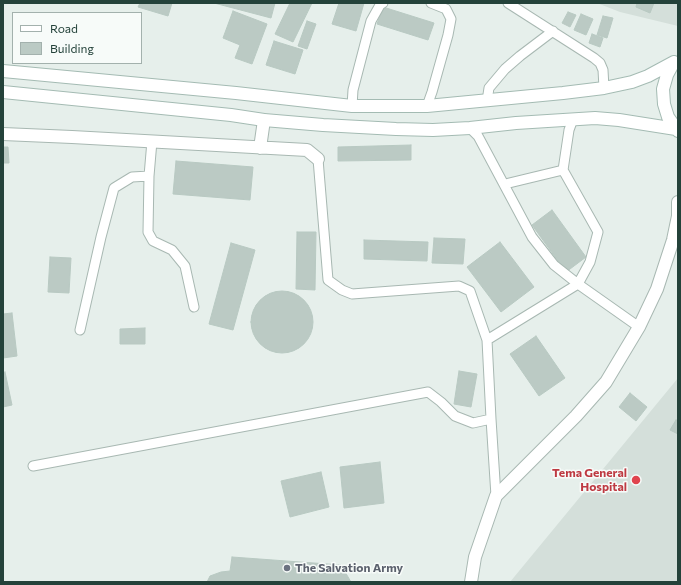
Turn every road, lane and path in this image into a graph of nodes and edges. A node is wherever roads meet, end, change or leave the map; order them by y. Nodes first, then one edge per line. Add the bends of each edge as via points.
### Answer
1 (383, 3) edge
2 (431, 3) edge
3 (508, 3) edge
4 (552, 31) junction
5 (676, 60) edge
6 (3, 71) edge
7 (604, 88) junction
8 (3, 92) edge
9 (487, 101) junction
10 (352, 106) junction
11 (427, 106) junction
12 (573, 119) junction
13 (264, 120) junction
14 (470, 128) junction
15 (677, 130) edge
16 (3, 134) edge
17 (152, 141) junction
18 (260, 148) junction
19 (318, 159) joint
20 (563, 170) junction
21 (149, 176) junction
22 (505, 184) junction
23 (678, 202) edge
24 (678, 216) edge
25 (578, 284) junction
26 (194, 307) dead end
27 (639, 327) junction
28 (80, 330) dead end
29 (487, 340) junction
30 (491, 419) junction
31 (33, 466) dead end
32 (496, 496) junction
33 (471, 582) edge

1 - 10 lane via 371,21 353,90
2 - 11 lane via 446,9 451,19
3 - 4 lane
4 - 7 lane via 600,63
4 - 9 lane via 505,70 489,88
5 - 7 main road via 648,76
5 - 15 main road via 667,75 663,89 668,117
6 - 10 main road
7 - 9 main road
8 - 13 main road
9 - 11 main road
10 - 11 main road
12 - 14 main road
12 - 15 main road via 619,120
12 - 20 lane
13 - 14 main road via 396,129
13 - 18 main road
14 - 22 lane via 478,136
16 - 17 main road
17 - 18 main road
17 - 21 lane
18 - 19 main road via 307,150
19 - 29 lane via 328,280 352,294 459,286 470,292
20 - 22 lane
20 - 25 lane via 598,232 590,262
21 - 26 lane via 148,232 153,241 172,250 185,266
21 - 28 lane via 132,177 114,188
22 - 25 lane via 532,237 554,265
23 - 24 main road
24 - 27 main road via 657,289
25 - 27 lane
25 - 29 lane
27 - 32 main road via 606,382 576,416
29 - 30 lane
30 - 31 lane via 473,423 455,416 428,392
30 - 32 lane
32 - 33 main road via 475,557

